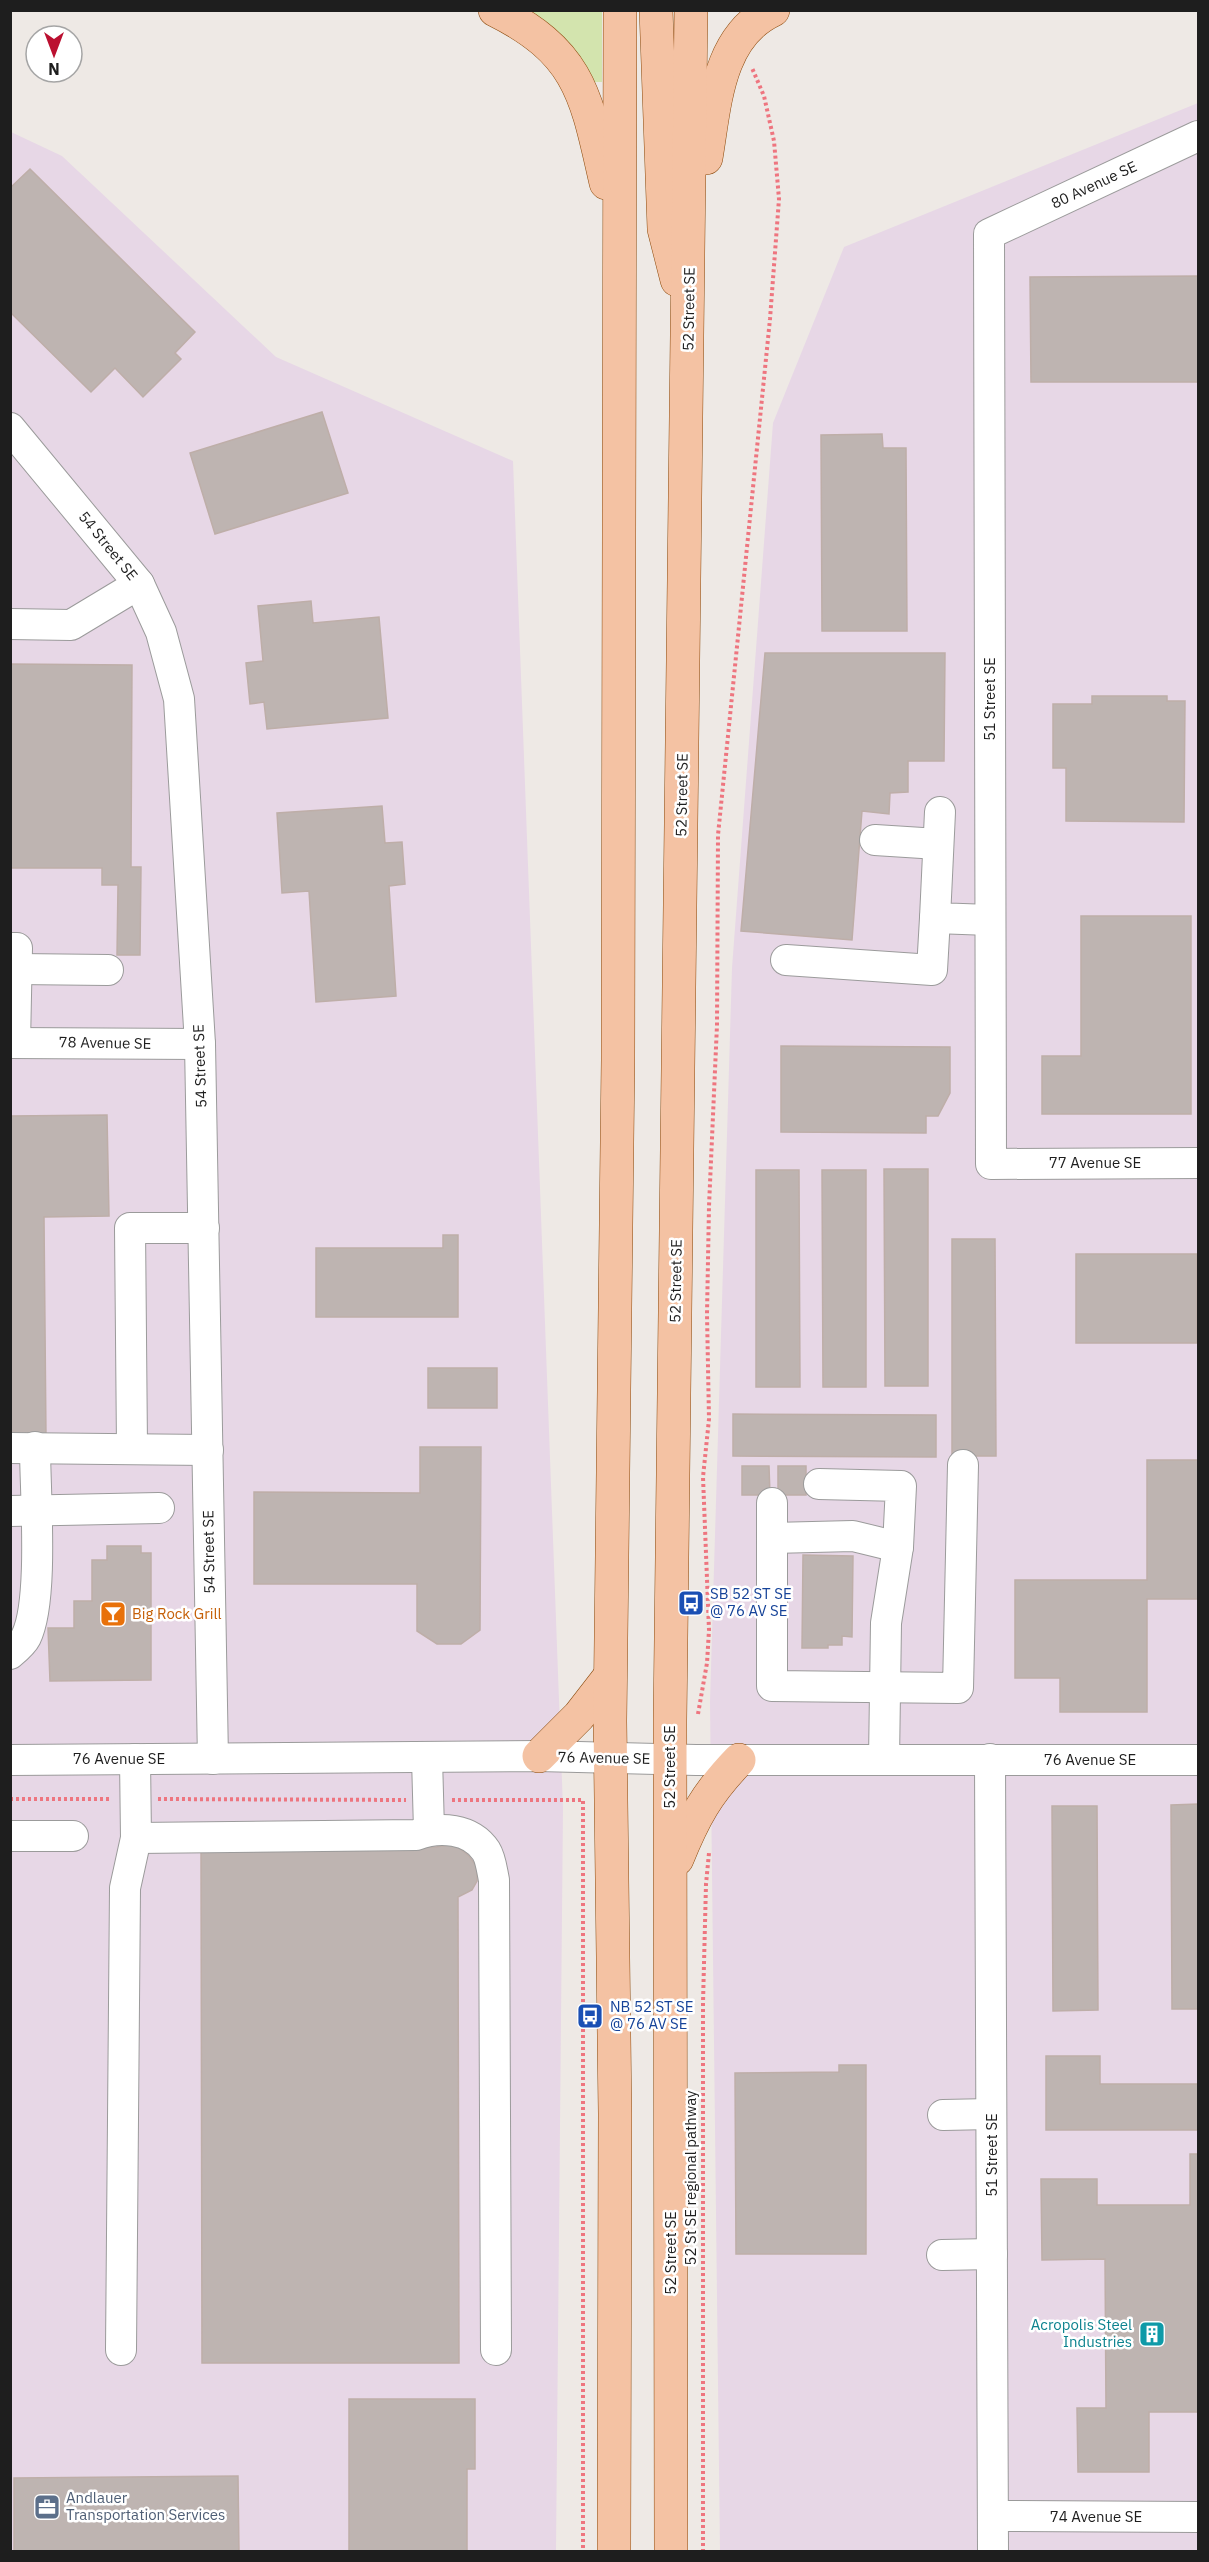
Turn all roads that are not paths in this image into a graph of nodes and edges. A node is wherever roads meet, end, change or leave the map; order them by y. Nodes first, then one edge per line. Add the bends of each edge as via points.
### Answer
1 (495, 10) edge
2 (620, 10) edge
3 (656, 10) edge
4 (691, 10) edge
5 (773, 10) edge
6 (1198, 136) edge
7 (989, 234) joint
8 (618, 237) junction
9 (690, 261) junction
10 (688, 322) junction
11 (10, 428) edge
12 (140, 584) junction
13 (10, 624) edge
14 (940, 812) dead end
15 (875, 840) dead end
16 (938, 844) junction
17 (935, 918) junction
18 (990, 920) junction
19 (14, 958) edge
20 (786, 960) dead end
21 (108, 970) dead end
22 (13, 1043) edge
23 (200, 1044) junction
24 (1198, 1163) edge
25 (991, 1164) joint
26 (204, 1228) junction
27 (23, 1448) edge
28 (132, 1448) junction
29 (208, 1450) junction
30 (963, 1465) dead end
31 (819, 1484) dead end
32 (772, 1503) dead end
33 (159, 1508) dead end
34 (23, 1510) edge
35 (772, 1538) junction
36 (898, 1547) junction
37 (23, 1573) edge
38 (10, 1654) edge
39 (610, 1676) junction
40 (885, 1687) junction
41 (539, 1756) junction
42 (428, 1758) junction
43 (213, 1759) junction
44 (610, 1759) junction
45 (10, 1760) edge
46 (135, 1760) junction
47 (670, 1760) junction
48 (739, 1760) junction
49 (884, 1760) junction
50 (990, 1760) junction
51 (1198, 1760) edge
52 (429, 1830) junction
53 (10, 1836) edge
54 (73, 1836) dead end
55 (136, 1838) junction
56 (670, 1875) junction
57 (991, 2114) junction
58 (943, 2115) dead end
59 (992, 2253) junction
60 (942, 2255) dead end
61 (121, 2350) dead end
62 (496, 2350) dead end
63 (993, 2516) junction
64 (1198, 2517) edge
65 (614, 2552) edge
66 (671, 2552) edge
67 (993, 2552) edge

1 - 8 main road via 523,24 549,44 575,76 591,117
2 - 8 main road
3 - 10 main road via 664,229
4 - 9 main road, 52 Street SE
5 - 9 main road via 735,41 718,84
6 - 7 street, 80 Avenue SE
7 - 18 street, 51 Street SE
8 - 39 main road via 620,751
9 - 10 main road, 52 Street SE
10 - 47 main road, 52 Street SE
11 - 12 street, 54 Street SE
12 - 13 street via 71,625
12 - 23 street, 54 Street SE via 161,633 179,699
14 - 16 street
15 - 16 street
16 - 17 street
17 - 18 street
17 - 20 street via 932,970
18 - 25 street, 51 Street SE
19 - 21 street
19 - 22 street
22 - 23 street, 78 Avenue SE
23 - 26 street, 54 Street SE
24 - 25 street, 77 Avenue SE
26 - 28 street via 130,1228
26 - 29 street, 54 Street SE
27 - 28 street
27 - 34 street
28 - 29 street
29 - 43 street, 54 Street SE
30 - 40 street via 958,1688
31 - 36 street via 901,1486
32 - 35 street
33 - 34 street
34 - 37 street
35 - 36 street via 853,1536
35 - 40 street via 772,1686
36 - 40 street via 886,1623
37 - 38 street via 34,1608 26,1637
39 - 41 main road via 579,1716
39 - 44 main road
40 - 49 street
41 - 42 street, 76 Avenue SE
41 - 44 street, 76 Avenue SE
42 - 43 street, 76 Avenue SE
42 - 52 street
43 - 46 street, 76 Avenue SE
44 - 47 street, 76 Avenue SE
44 - 65 main road via 615,2114
45 - 46 street, 76 Avenue SE
46 - 55 street
47 - 48 street, 76 Avenue SE
47 - 56 main road, 52 Street SE
48 - 49 street, 76 Avenue SE
48 - 56 main road via 720,1779 693,1819
49 - 50 street, 76 Avenue SE
50 - 51 street, 76 Avenue SE
50 - 57 street, 51 Street SE
52 - 55 street via 416,1835
52 - 62 street via 452,1830 474,1838 487,1853 494,1880
53 - 54 street
55 - 61 street via 125,1888
56 - 66 main road, 52 Street SE
57 - 58 street
57 - 59 street, 51 Street SE
59 - 60 street
59 - 63 street, 51 Street SE
63 - 64 street, 74 Avenue SE
63 - 67 street, 51 Street SE

